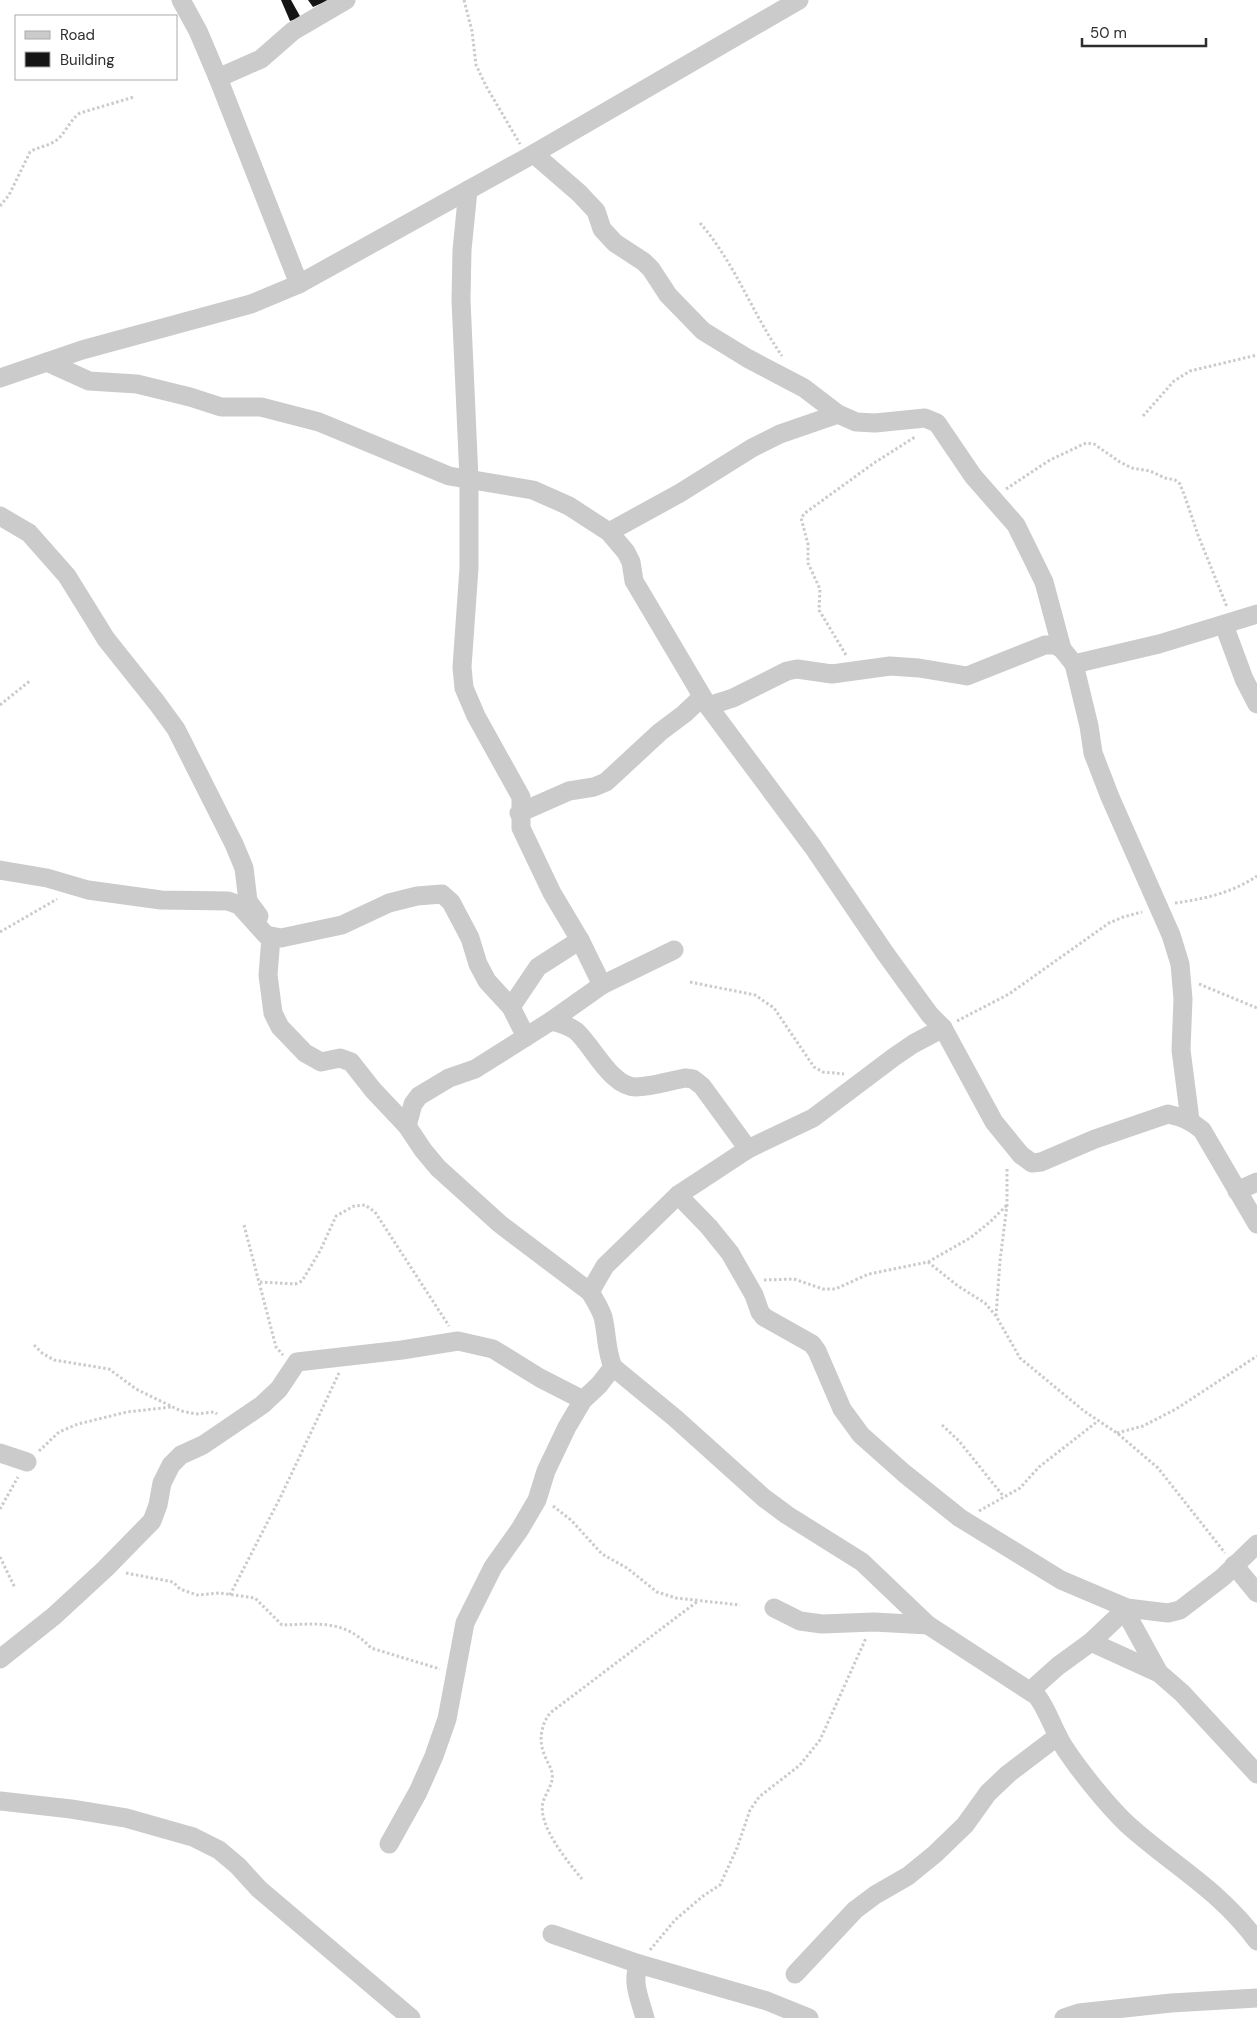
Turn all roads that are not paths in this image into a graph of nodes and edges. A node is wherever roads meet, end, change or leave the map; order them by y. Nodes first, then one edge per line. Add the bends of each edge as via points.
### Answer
1 (181, 0) edge
2 (346, 0) edge
3 (799, 0) edge
4 (218, 78) junction
5 (531, 155) junction
6 (468, 190) junction
7 (299, 284) junction
8 (46, 362) junction
9 (0, 378) edge
10 (838, 414) junction
11 (469, 479) junction
12 (0, 516) edge
13 (609, 532) junction
14 (1257, 614) edge
15 (1228, 623) junction
16 (1062, 649) junction
17 (1074, 664) junction
18 (705, 701) junction
19 (1257, 704) edge
20 (520, 813) junction
21 (0, 870) edge
22 (266, 933) junction
23 (580, 940) junction
24 (674, 950) dead end
25 (602, 985) junction
26 (511, 1007) junction
27 (551, 1021) junction
28 (943, 1028) junction
29 (526, 1037) junction
30 (1190, 1120) junction
31 (407, 1126) junction
32 (748, 1149) junction
33 (1257, 1182) edge
34 (1237, 1191) junction
35 (678, 1194) junction
36 (1257, 1224) edge
37 (590, 1292) junction
38 (613, 1366) junction
39 (584, 1400) junction
40 (0, 1453) edge
41 (27, 1462) road end
42 (1257, 1544) edge
43 (1234, 1565) junction
44 (1257, 1593) edge
45 (774, 1608) dead end
46 (1126, 1609) junction
47 (928, 1625) junction
48 (1091, 1642) junction
49 (0, 1659) edge
50 (1159, 1673) junction
51 (1030, 1690) junction
52 (1058, 1736) junction
53 (1257, 1774) edge
54 (0, 1801) edge
55 (389, 1844) dead end
56 (552, 1934) dead end
57 (1257, 1941) edge
58 (639, 1964) junction
59 (795, 1974) dead end
60 (1257, 1998) edge
61 (411, 2018) edge
62 (645, 2018) edge
63 (809, 2018) edge
64 (1064, 2018) edge

1 - 4 street
2 - 4 street via 293,31 261,59
3 - 5 street
4 - 7 street
5 - 6 street
5 - 10 street via 579,193 596,211 602,229 615,243 651,269 668,295 702,332 804,388
6 - 7 street
6 - 11 street via 461,300
7 - 8 street via 251,304
8 - 9 street
8 - 11 street via 89,381 136,384 221,407 261,407 319,422 449,476
10 - 13 street via 780,434 752,448
10 - 16 street via 856,422 875,424 925,418 937,423 972,476 1016,525 1044,582
11 - 13 street via 533,490 569,506
11 - 20 street via 462,667 464,688 521,797
12 - 22 street via 29,533 67,576 106,639 176,729 241,860 248,901
13 - 18 street via 626,552 634,582
14 - 15 street
15 - 17 street via 1159,644
15 - 19 street via 1244,679
16 - 17 street
16 - 18 street via 1045,645 967,676 890,666 832,674 787,670 733,698
17 - 30 street via 1093,753 1180,964 1182,1050
18 - 20 street via 660,732 606,782 569,791
18 - 28 street via 814,848 930,1015
20 - 23 street via 521,828 536,861
21 - 22 street via 88,890 161,900 228,901 239,905
22 - 26 street via 294,936 342,925 389,903 442,894 451,902 470,938 487,981
22 - 31 street via 268,975 274,1013 280,1026 304,1053 317,1061 348,1060
23 - 25 street
23 - 26 street via 538,967
24 - 25 street
25 - 27 street
26 - 29 street
27 - 29 street
27 - 32 street via 566,1024 576,1031 624,1085 636,1087 693,1079 702,1086
28 - 30 street via 994,1122 1032,1163 1168,1114
28 - 32 street via 913,1044 813,1118
29 - 31 street via 476,1069 449,1078 419,1096 413,1104
30 - 34 street via 1202,1130
31 - 37 street via 445,1174 500,1224
32 - 35 street
33 - 34 street
34 - 36 street
35 - 37 street via 610,1260
35 - 46 street via 730,1254 764,1318 812,1344 842,1409 861,1435 960,1518 1062,1580
37 - 38 street via 600,1307
38 - 39 street
38 - 47 street via 764,1498 862,1562
39 - 49 street via 492,1349 458,1341 297,1362 276,1393 262,1406 202,1446 181,1455 162,1482 152,1521 54,1616
39 - 55 street via 566,1427 538,1496 520,1529 492,1567 465,1623 447,1719 434,1756
40 - 41 street
42 - 43 street
43 - 44 street
43 - 46 street via 1180,1610 1168,1613
45 - 47 street via 800,1621 822,1624
46 - 48 street
46 - 50 street
47 - 51 street
48 - 50 street
48 - 51 street
50 - 53 street via 1182,1693
51 - 52 street via 1044,1705
52 - 57 street via 1126,1823 1215,1894 1244,1922
52 - 59 street via 988,1793 936,1854 855,1910
54 - 61 street via 126,1818 206,1842 238,1866 259,1889
56 - 58 street
58 - 62 street via 634,1974
58 - 63 street via 767,2001
60 - 64 street via 1171,2003 1079,2013

